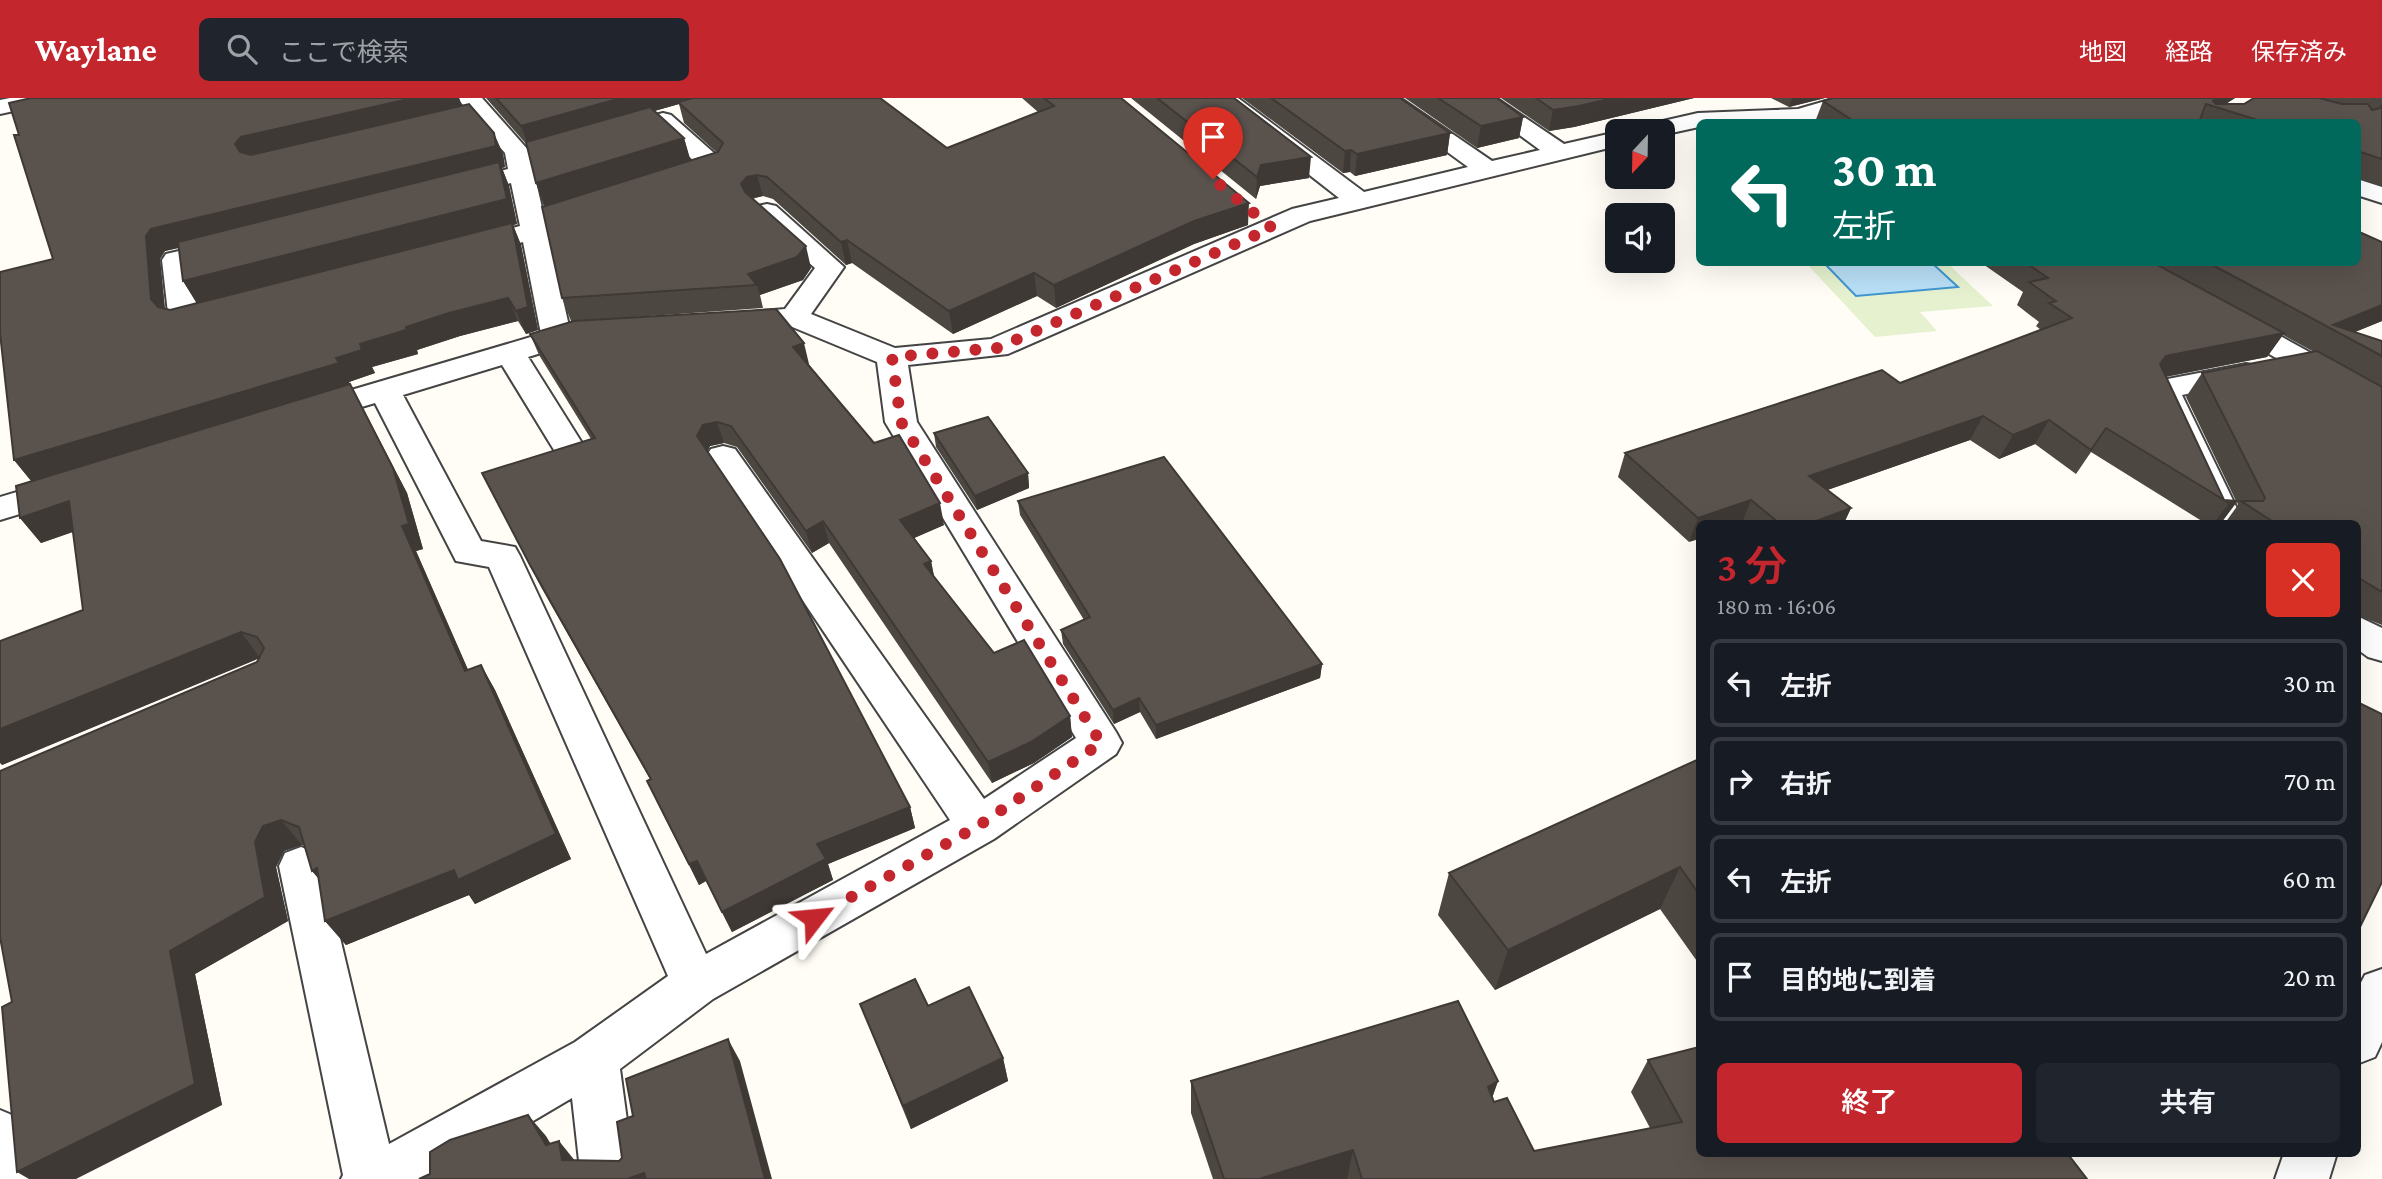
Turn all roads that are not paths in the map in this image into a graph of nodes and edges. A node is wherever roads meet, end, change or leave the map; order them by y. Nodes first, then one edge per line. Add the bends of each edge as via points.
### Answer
1 (43, 98) edge
2 (1223, 98) edge
3 (1385, 98) edge
4 (1481, 98) edge
5 (1673, 98) edge
6 (0, 107) edge
7 (1850, 108) edge
8 (470, 111) edge
9 (1732, 119) edge
10 (1693, 121) junction
11 (1696, 121) edge
12 (1675, 125) edge
13 (637, 127) edge
14 (1605, 142) edge
15 (545, 153) edge
16 (1560, 153) junction
17 (521, 167) junction
18 (1488, 170) junction
19 (649, 187) edge
20 (2361, 188) edge
21 (2382, 195) edge
22 (429, 197) edge
23 (1359, 201) junction
24 (762, 208) edge
25 (559, 215) edge
26 (533, 227) junction
27 (256, 240) edge
28 (440, 256) edge
29 (251, 305) edge
30 (2208, 309) edge
31 (794, 317) junction
32 (700, 323) edge
33 (619, 328) edge
34 (557, 337) junction
35 (509, 351) junction
36 (892, 357) junction
37 (2305, 362) junction
38 (384, 389) junction
39 (2382, 405) edge
40 (278, 422) edge
41 (566, 443) dead end
42 (723, 456) dead end
43 (93, 480) edge
44 (0, 509) edge
45 (2225, 520) edge
46 (2361, 633) edge
47 (2382, 647) edge
48 (978, 826) junction
49 (300, 866) edge
50 (696, 984) junction
51 (2382, 991) edge
52 (2361, 1033) edge
53 (593, 1059) junction
54 (0, 1136) edge
55 (2310, 1157) edge
56 (3, 1179) edge
57 (369, 1179) edge
58 (608, 1179) edge
59 (2302, 1179) edge

1 - 6 street
2 - 23 street
3 - 18 street
4 - 16 street
5 - 10 street
7 - 9 street
8 - 17 street via 517,151
10 - 11 street
10 - 12 street
13 - 19 street via 675,116 714,166
14 - 16 street
15 - 17 street
16 - 18 street
17 - 22 street
17 - 26 street
18 - 23 street
20 - 21 street
23 - 36 street via 1262,219 997,348
24 - 31 street via 830,268
25 - 26 street
26 - 28 street
26 - 34 street
27 - 29 street via 176,260 184,322
30 - 37 street
31 - 32 street
31 - 36 street
33 - 34 street via 579,330
34 - 35 street
35 - 38 street
35 - 41 street
36 - 48 street via 901,422 1101,743
37 - 39 street
37 - 45 street via 2163,389
38 - 40 street
38 - 50 street via 469,552 502,556
42 - 48 street
43 - 44 street
46 - 47 street
48 - 50 street
49 - 57 street
50 - 53 street
51 - 52 street
53 - 57 street via 409,1164
53 - 58 street
54 - 56 street
55 - 59 street

